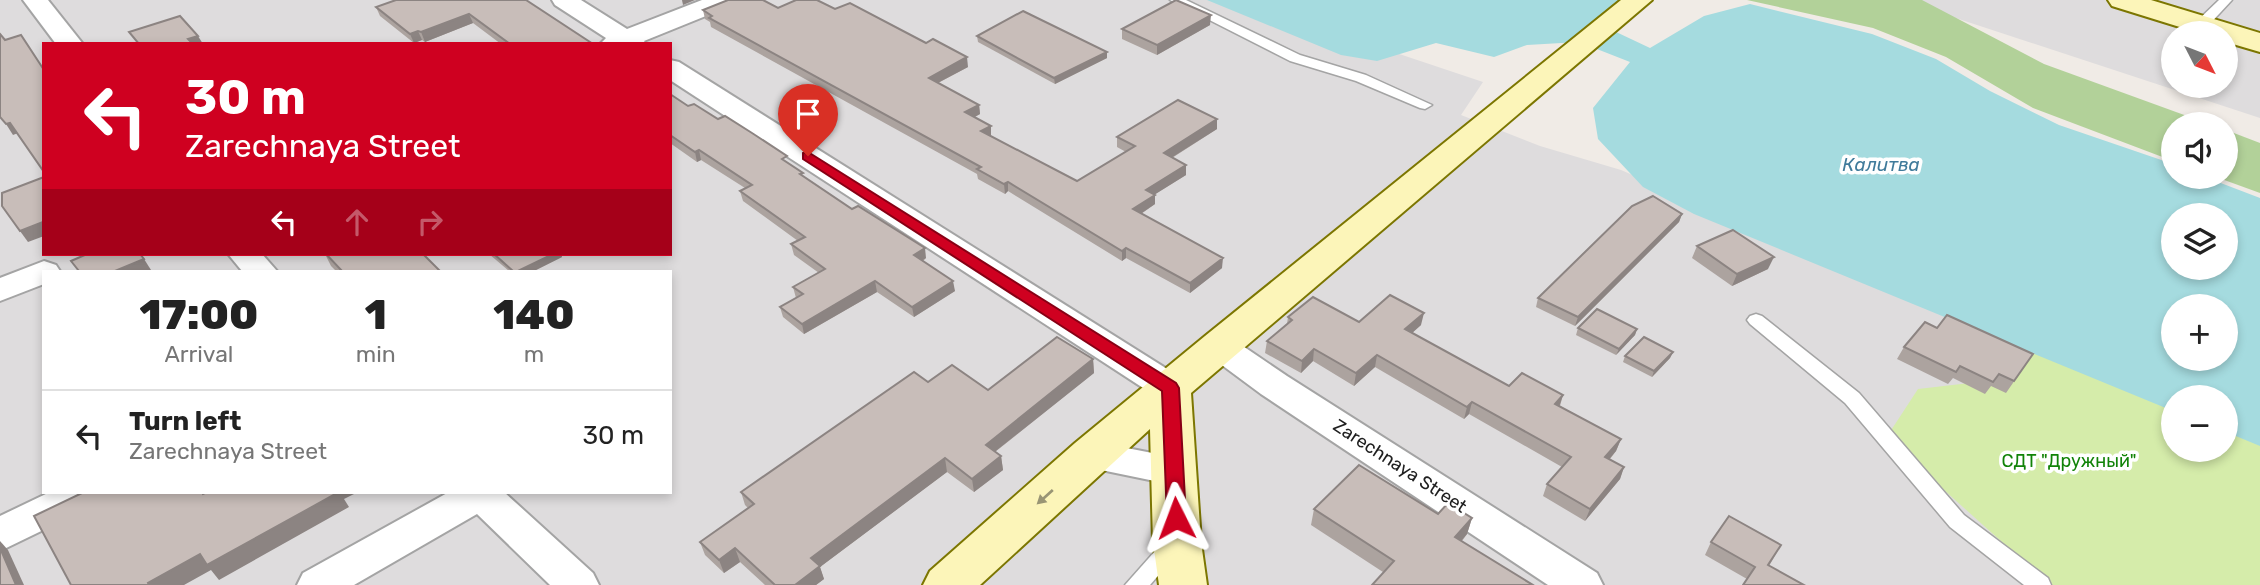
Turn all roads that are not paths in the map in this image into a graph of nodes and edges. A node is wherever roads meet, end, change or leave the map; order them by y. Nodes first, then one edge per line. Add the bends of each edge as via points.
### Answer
1 (35, 0) edge
2 (564, 0) edge
3 (724, 0) edge
4 (1176, 0) edge
5 (1638, 0) edge
6 (2122, 0) edge
7 (2226, 0) edge
8 (2188, 21) edge
9 (2205, 21) edge
10 (2238, 36) edge
11 (68, 42) edge
12 (624, 42) edge
13 (2260, 43) edge
14 (672, 69) edge
15 (1425, 105) dead end
16 (246, 256) edge
17 (260, 270) edge
18 (42, 273) edge
19 (0, 290) edge
20 (1756, 320) dead end
21 (1219, 346) junction
22 (1170, 388) junction
23 (1091, 455) junction
24 (1174, 470) junction
25 (81, 494) edge
26 (476, 494) edge
27 (481, 494) edge
28 (0, 535) edge
29 (1177, 542) junction
30 (318, 585) edge
31 (578, 585) edge
32 (947, 585) edge
33 (1136, 585) edge
34 (1184, 585) edge
35 (1582, 585) edge
36 (2040, 585) edge

1 - 11 street
2 - 12 street
3 - 12 street
4 - 15 lane via 1295,58 1361,78
5 - 21 main road
6 - 8 main road
7 - 9 lane
10 - 13 main road
14 - 22 street
16 - 17 street
18 - 19 street
20 - 36 lane via 1852,398 1957,521
21 - 22 main road
21 - 35 street, Zarechnaya Street
22 - 23 main road
22 - 24 main road
23 - 24 street
23 -> 32 main road
24 - 29 main road
25 - 28 street
26 - 30 street
27 - 31 street
29 - 33 lane
29 - 34 main road

